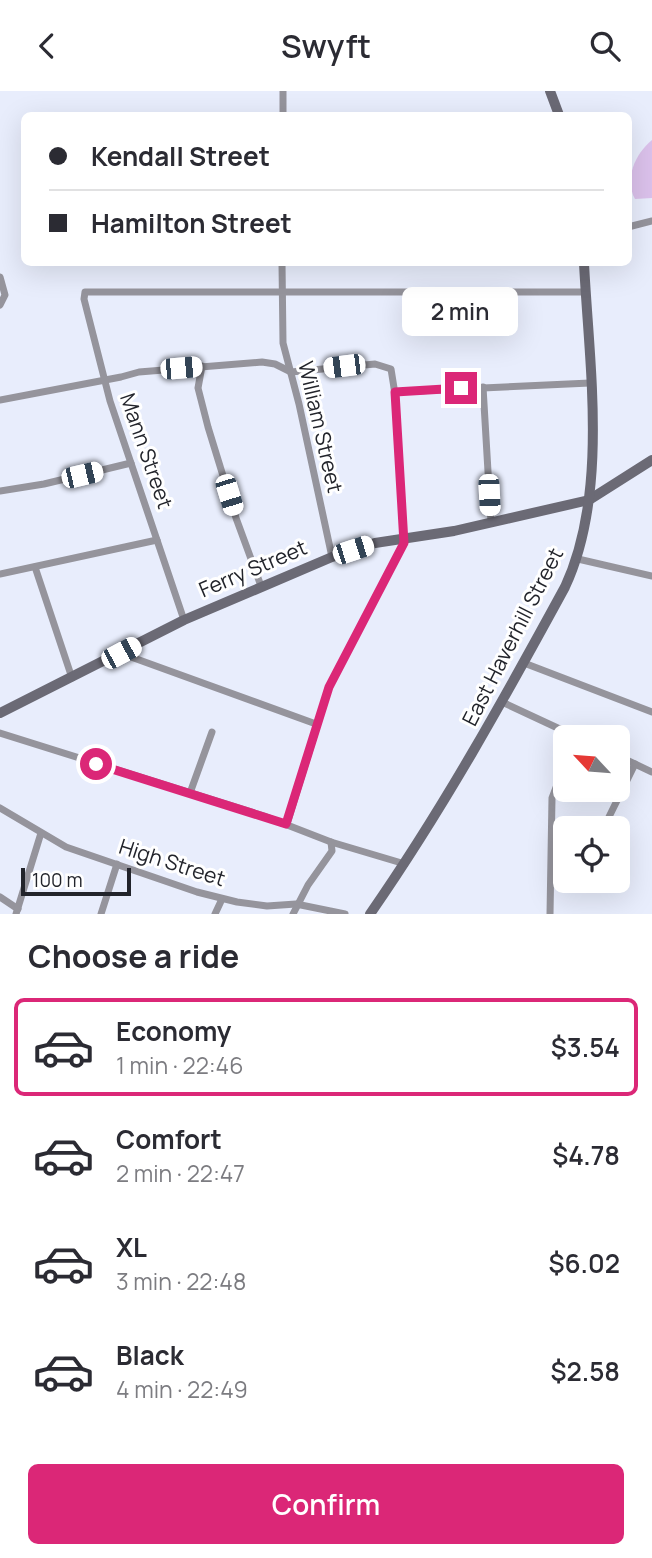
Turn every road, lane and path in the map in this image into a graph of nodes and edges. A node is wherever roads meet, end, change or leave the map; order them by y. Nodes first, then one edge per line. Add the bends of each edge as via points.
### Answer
1 (283, 91) edge
2 (550, 91) edge
3 (283, 112) edge
4 (558, 112) edge
5 (652, 221) edge
6 (632, 226) edge
7 (282, 266) edge
8 (584, 266) edge
9 (0, 278) edge
10 (283, 292) junction
11 (586, 292) junction
12 (0, 305) edge
13 (202, 366) junction
14 (291, 372) junction
15 (103, 380) junction
16 (590, 383) junction
17 (483, 387) junction
18 (395, 392) junction
19 (0, 400) edge
20 (652, 460) edge
21 (131, 463) junction
22 (0, 491) edge
23 (589, 499) junction
24 (491, 522) junction
25 (404, 538) junction
26 (157, 540) junction
27 (332, 557) junction
28 (578, 559) junction
29 (36, 567) junction
30 (0, 574) edge
31 (652, 576) edge
32 (261, 586) junction
33 (184, 620) junction
34 (121, 653) junction
35 (524, 663) junction
36 (72, 678) junction
37 (502, 702) junction
38 (652, 712) edge
39 (0, 713) edge
40 (316, 724) junction
41 (553, 726) edge
42 (212, 732) dead end
43 (0, 733) edge
44 (630, 762) edge
45 (635, 764) junction
46 (652, 772) edge
47 (190, 793) junction
48 (553, 795) edge
49 (0, 808) edge
50 (609, 816) edge
51 (286, 824) junction
52 (41, 833) junction
53 (331, 842) junction
54 (117, 864) junction
55 (405, 864) junction
56 (0, 897) edge
57 (222, 899) junction
58 (298, 904) junction
59 (17, 911) edge
60 (101, 914) edge
61 (215, 914) edge
62 (293, 914) edge
63 (345, 914) edge
64 (370, 914) edge
65 (550, 914) edge

1 - 3 street
2 - 4 main road
5 - 6 street
7 - 10 street, William Street
8 - 11 main road, East Haverhill Street
9 - 12 street via 5,295
10 - 11 street
10 - 14 street, William Street via 283,343
10 - 15 street, Mann Street via 85,292
11 - 16 main road, East Haverhill Street
13 - 14 street via 262,362
13 - 15 street
13 - 32 street via 198,388 208,426
14 - 18 street via 376,364 391,369
14 - 27 street, William Street
15 - 19 street
15 - 21 street, Mann Street
16 - 17 street
16 - 23 main road, East Haverhill Street
17 - 18 street
17 - 24 street
18 - 25 street
20 - 23 main road, Ferry Street
21 - 22 street
21 - 26 street, Mann Street
23 - 24 main road, Ferry Street
23 - 28 main road, East Haverhill Street
24 - 25 main road, Ferry Street
25 - 27 main road, Ferry Street
25 - 40 street via 329,687
26 - 29 street
26 - 33 street, Mann Street
27 - 32 main road, Ferry Street
28 - 31 street
28 - 35 main road, East Haverhill Street
29 - 30 street
29 - 36 street
32 - 33 main road, Ferry Street
33 - 34 main road, Ferry Street
34 - 36 main road, Ferry Street
34 - 40 street
35 - 37 main road, East Haverhill Street
35 - 38 street
36 - 39 main road, Ferry Street
37 - 41 street
37 - 55 main road, East Haverhill Street
40 - 51 street
42 - 47 street
43 - 47 street
44 - 45 street
45 - 46 street
45 - 50 street
47 - 51 street
48 - 65 street
49 - 52 street, High Street
51 - 53 street
52 - 54 street, High Street via 66,847
52 - 59 street
53 - 55 street
53 - 58 street via 332,851
54 - 57 street, High Street
54 - 60 street
55 - 64 main road, East Haverhill Street
56 - 59 street
57 - 58 street, High Street via 267,906
57 - 61 street
58 - 62 street
58 - 63 street, High Street

